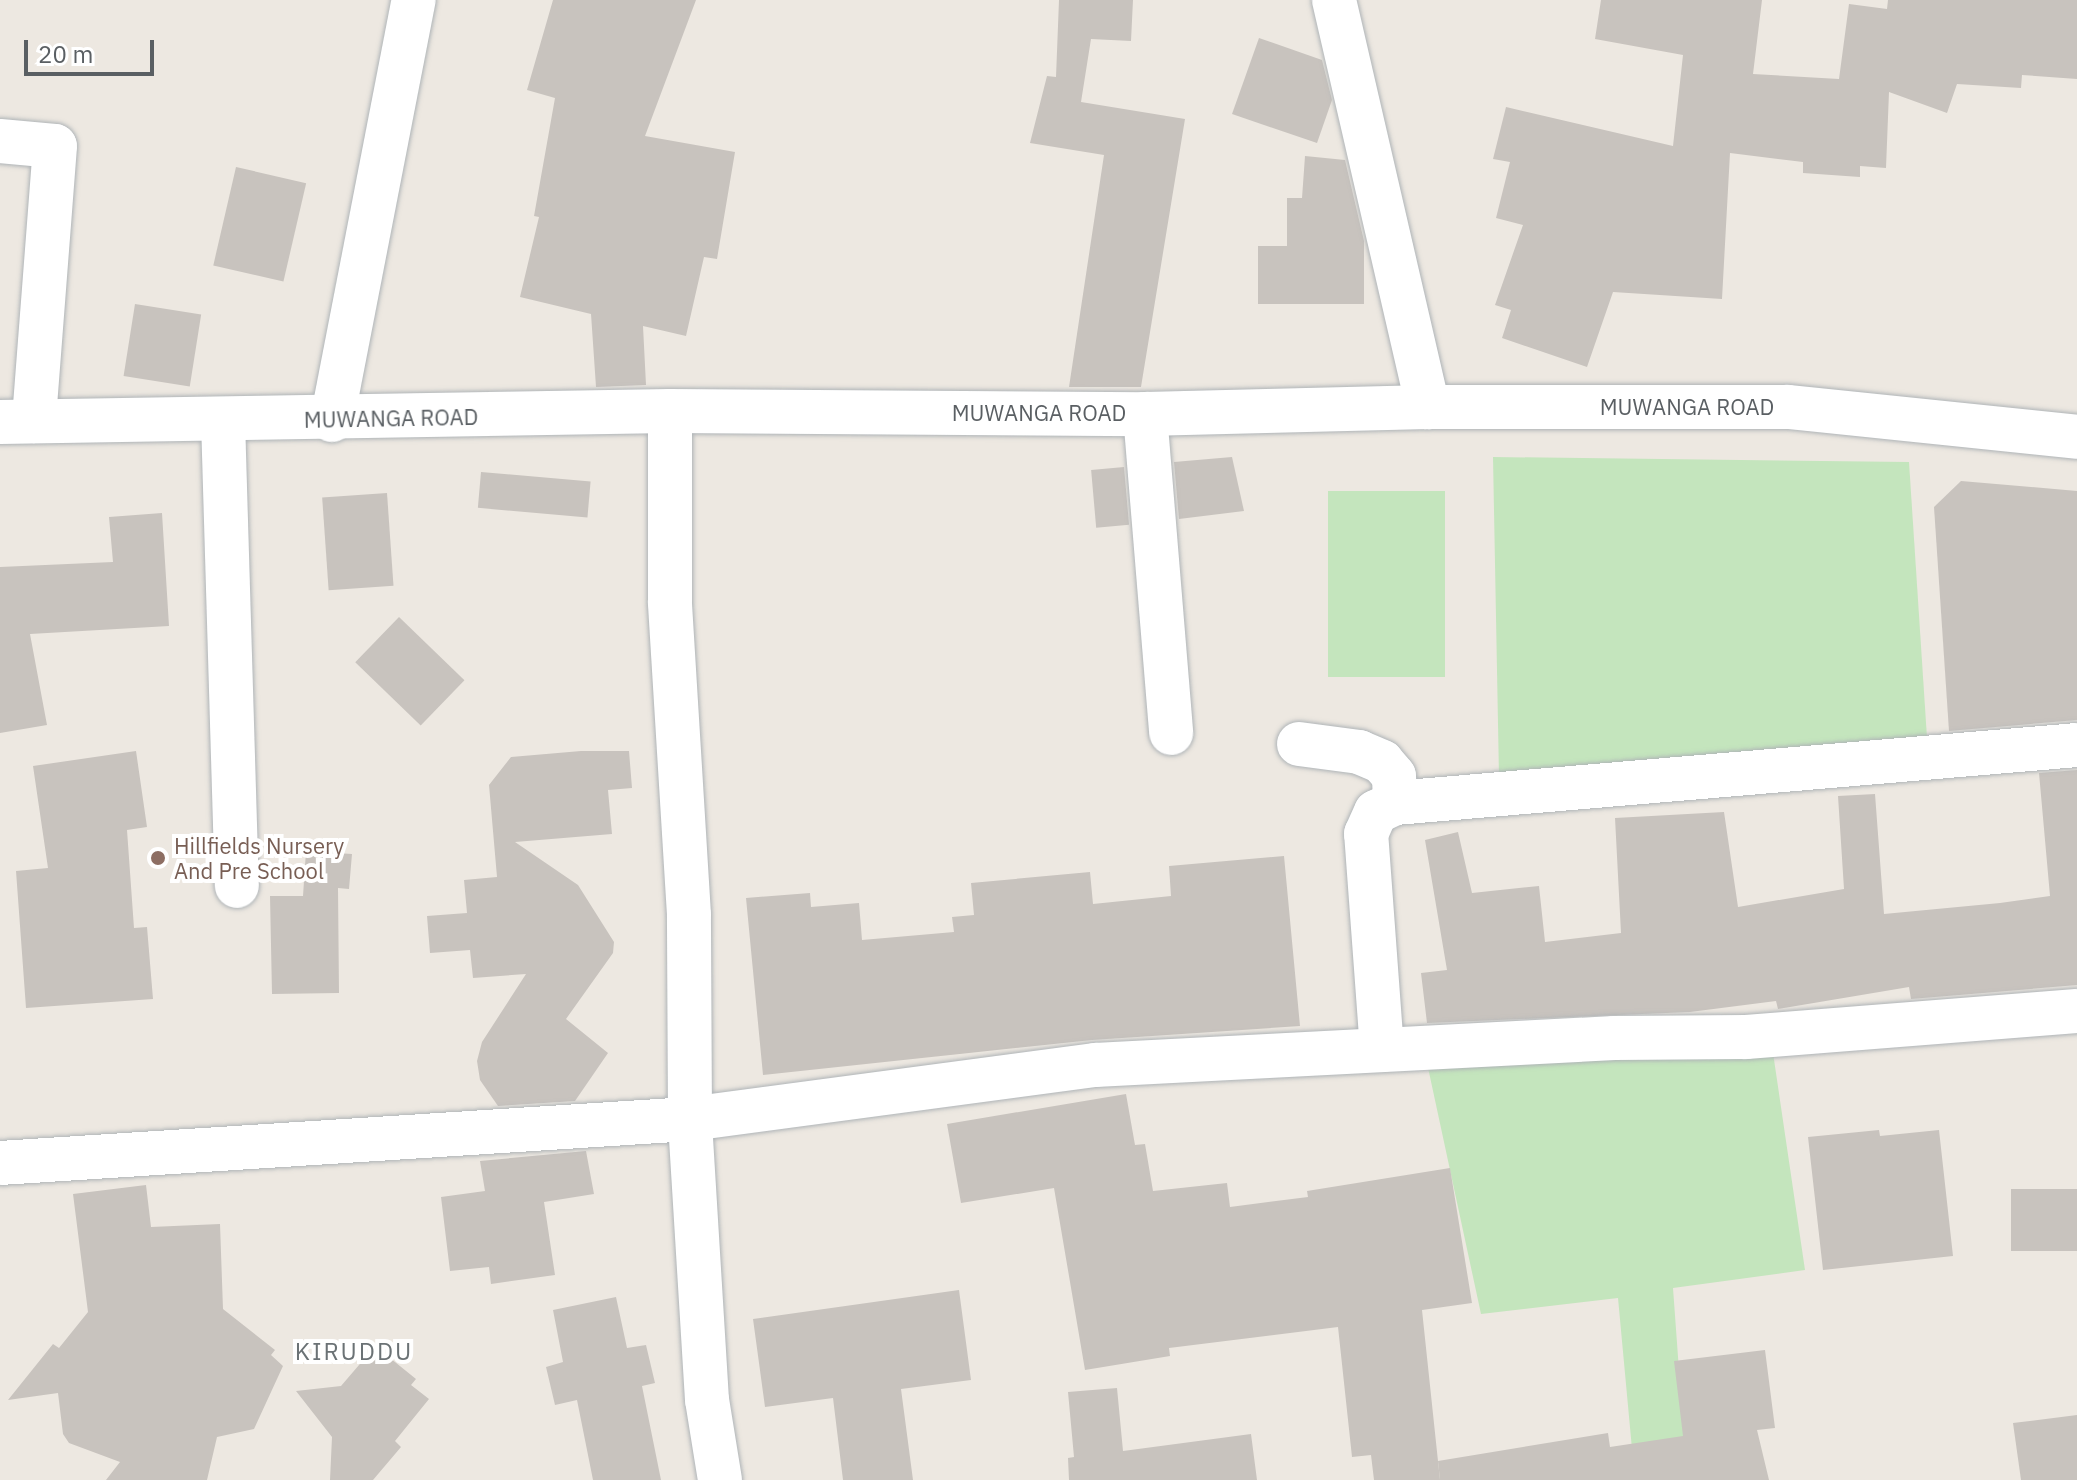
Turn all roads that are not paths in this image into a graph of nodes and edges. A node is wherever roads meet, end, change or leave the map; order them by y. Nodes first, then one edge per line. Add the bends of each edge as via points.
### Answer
1 (414, 0) edge
2 (1334, 0) edge
3 (0, 141) edge
4 (1428, 407) junction
5 (670, 411) junction
6 (1145, 414) junction
7 (223, 420) junction
8 (332, 420) junction
9 (17, 421) edge
10 (2077, 437) edge
11 (1171, 733) dead end
12 (1299, 744) dead end
13 (2077, 745) edge
14 (1395, 803) junction
15 (237, 886) dead end
16 (2077, 1011) edge
17 (1382, 1050) junction
18 (690, 1119) junction
19 (0, 1163) edge
20 (720, 1480) edge

1 - 8 street
2 - 4 street
3 - 9 street via 55,146
4 - 6 street, MUWANGA ROAD
4 - 10 street, MUWANGA ROAD via 1788,407
5 - 6 street, MUWANGA ROAD
5 - 8 street, MUWANGA ROAD
5 - 18 street via 670,602 689,915
6 - 11 street
7 - 8 street, MUWANGA ROAD
7 - 9 street, MUWANGA ROAD
7 - 15 street
12 - 14 street via 1359,752 1382,762 1394,776
13 - 14 street
14 - 17 street via 1376,812 1366,834
16 - 17 street via 1746,1037
17 - 18 street via 1095,1065
18 - 19 street
18 - 20 street via 707,1400

